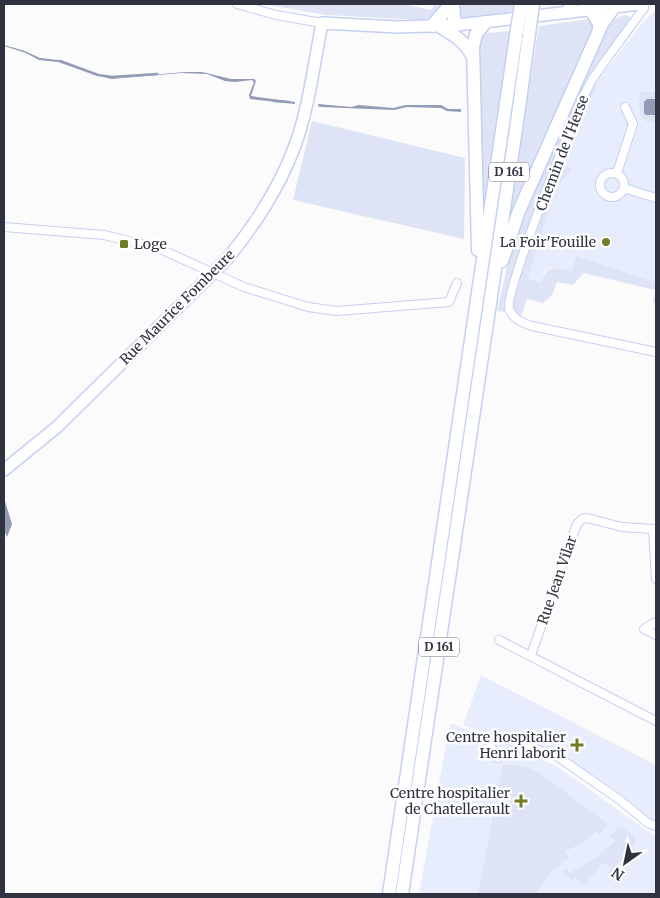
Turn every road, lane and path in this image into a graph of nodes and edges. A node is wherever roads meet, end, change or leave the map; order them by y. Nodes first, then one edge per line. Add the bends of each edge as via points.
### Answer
1 (237, 4) edge
2 (452, 4) edge
3 (521, 4) edge
4 (533, 4) edge
5 (640, 4) edge
6 (645, 4) edge
7 (608, 6) edge
8 (570, 8) edge
9 (591, 10) junction
10 (486, 22) junction
11 (322, 23) junction
12 (458, 25) junction
13 (436, 26) junction
14 (599, 32) junction
15 (522, 35) junction
16 (473, 57) junction
17 (625, 107) dead end
18 (617, 173) junction
19 (624, 188) junction
20 (656, 198) edge
21 (4, 227) edge
22 (212, 273) junction
23 (457, 283) dead end
24 (476, 306) junction
25 (488, 311) junction
26 (656, 352) edge
27 (4, 470) edge
28 (655, 529) edge
29 (656, 579) edge
30 (656, 622) edge
31 (656, 635) edge
32 (499, 640) dead end
33 (531, 655) junction
34 (656, 721) edge
35 (498, 758) dead end
36 (656, 826) edge
37 (389, 894) edge
38 (402, 894) edge

1 - 11 street
2 - 12 main road
2 - 13 main road
3 - 15 main road, D 161, bridge
4 - 15 main road, D 161, bridge
5 - 7 street
6 - 26 street, Chemin de l'Herse via 583,97 510,293 508,307 522,323
7 - 9 street
7 - 14 main road
8 - 9 street
8 - 10 street
9 - 14 main road via 599,24
10 - 12 street
10 - 16 main road via 476,34
11 - 13 street
11 - 22 street, Rue Maurice Fombeure via 301,128 292,152 270,199 237,247
12 - 13 street
13 - 16 main road via 459,37
14 - 25 main road via 519,211 503,260 496,296
15 - 24 main road, D 161
15 - 25 main road, D 161 via 518,115
16 - 24 main road via 478,241
17 - 18 street via 633,124
18 - 19 street via 624,181
18 - 19 street via 605,174 600,181 601,189 613,197
19 - 20 street
21 - 22 street via 104,235 158,248
22 - 23 street via 244,287 308,307 336,311 449,302
22 - 27 street, Rue Maurice Fombeure via 57,427
24 - 37 main road, D 161
25 - 38 main road, D 161
28 - 29 street, Rue Jean Vilar
28 - 33 street, Rue Jean Vilar via 622,528 587,518 577,524
30 - 31 street via 644,629
32 - 33 street
33 - 34 street
35 - 36 street via 490,745 496,736 555,756

